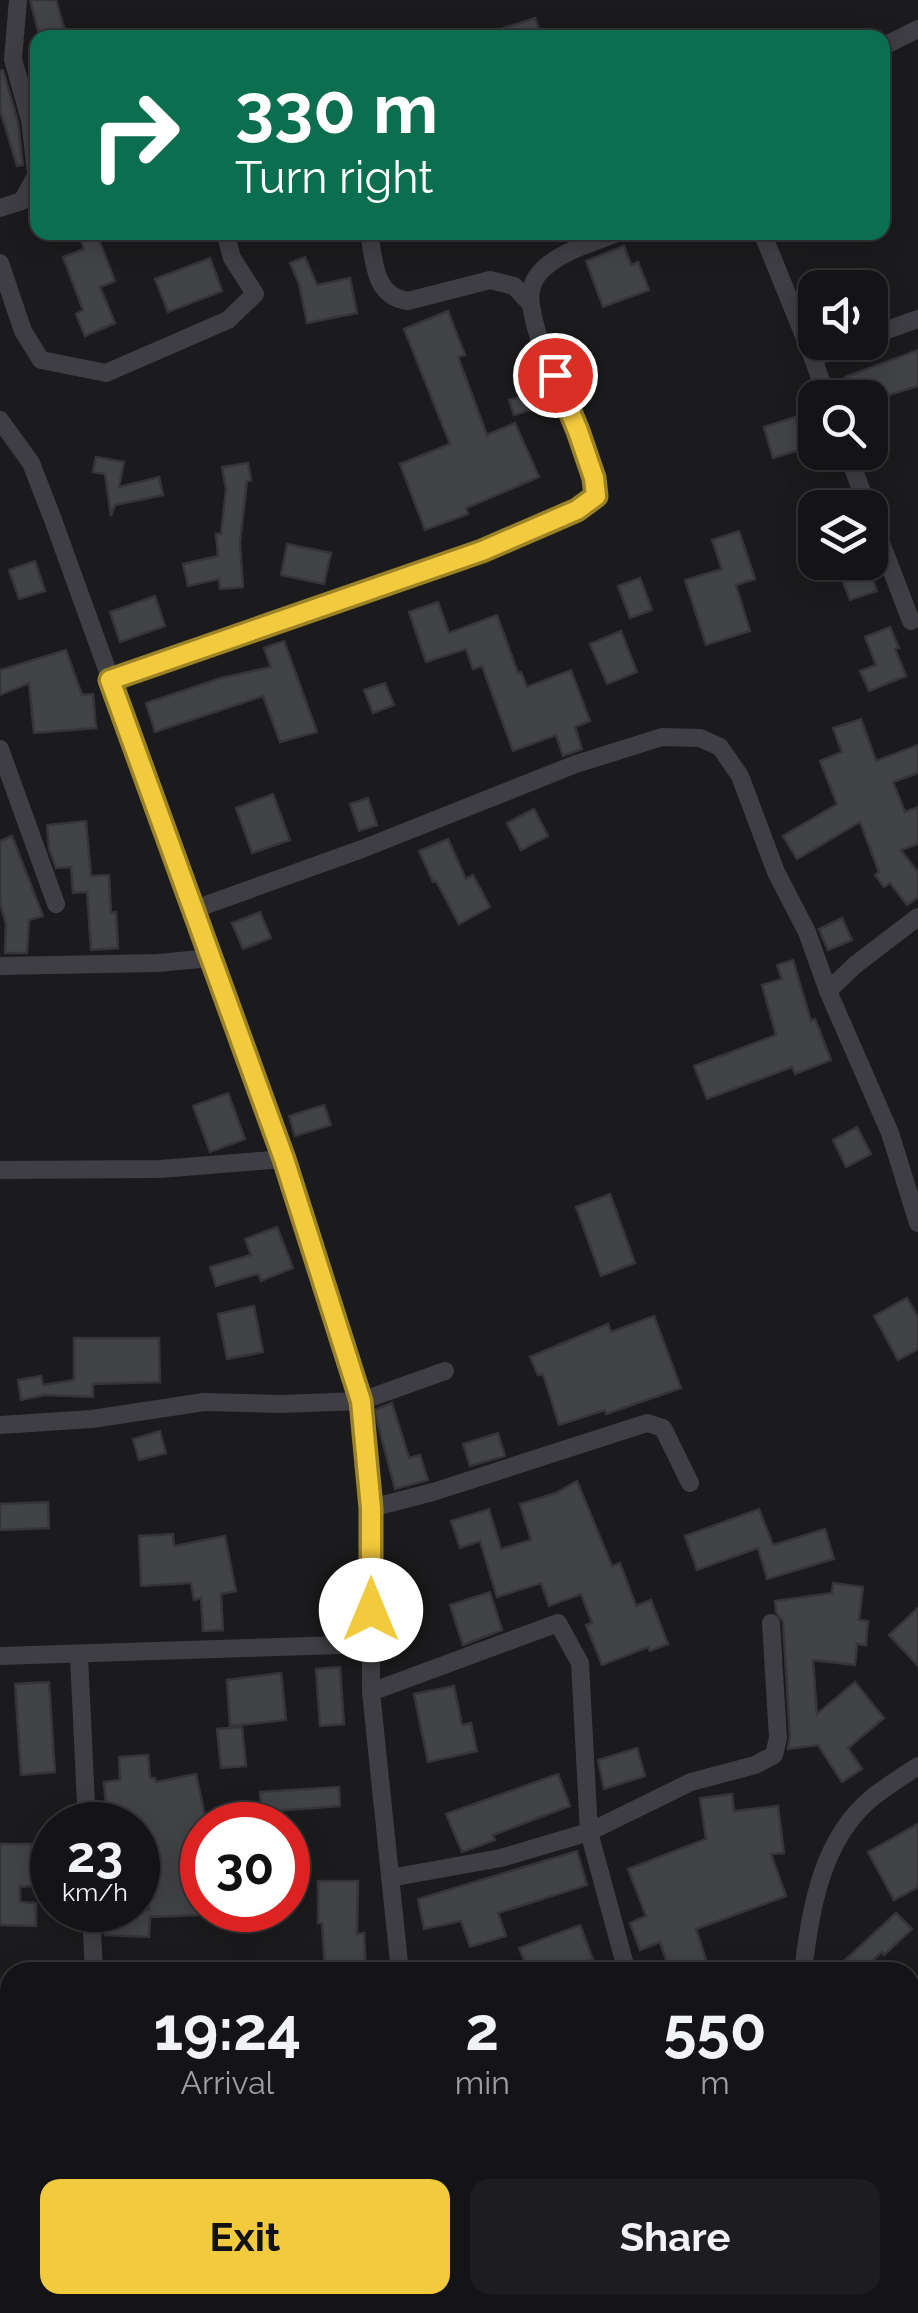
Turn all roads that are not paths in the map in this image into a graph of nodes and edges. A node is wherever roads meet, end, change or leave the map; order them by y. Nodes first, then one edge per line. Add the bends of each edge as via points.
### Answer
1 (18, 0) edge
2 (918, 29) edge
3 (890, 43) edge
4 (30, 120) edge
5 (30, 185) edge
6 (0, 208) edge
7 (227, 240) edge
8 (370, 240) edge
9 (600, 240) edge
10 (765, 240) edge
11 (0, 263) edge
12 (530, 303) junction
13 (918, 318) edge
14 (798, 321) edge
15 (888, 329) edge
16 (0, 420) edge
17 (888, 562) edge
18 (910, 621) dead end
19 (110, 680) junction
20 (0, 748) edge
21 (56, 904) dead end
22 (194, 909) junction
23 (918, 918) edge
24 (211, 958) junction
25 (0, 966) edge
26 (828, 990) junction
27 (284, 1159) junction
28 (0, 1170) edge
29 (918, 1224) edge
30 (445, 1371) dead end
31 (361, 1401) junction
32 (0, 1425) edge
33 (690, 1484) dead end
34 (371, 1508) junction
35 (771, 1623) dead end
36 (371, 1644) junction
37 (0, 1656) edge
38 (80, 1656) junction
39 (371, 1692) junction
40 (918, 1766) edge
41 (86, 1802) edge
42 (588, 1832) junction
43 (390, 1878) junction
44 (92, 1932) edge
45 (94, 1962) edge
46 (399, 1962) edge
47 (624, 1962) edge
48 (804, 1962) edge

1 - 4 street via 14,59
2 - 3 street
5 - 6 street via 22,202
7 - 11 street via 254,294 228,320 106,372 41,360 23,331
8 - 12 street via 376,273 396,300 490,280 514,286
9 - 12 street via 540,272
10 - 14 street
12 - 19 street via 596,496 482,551
13 - 15 street
16 - 19 street via 30,463
17 - 18 street
19 - 22 street
20 - 21 street
22 - 24 street
22 - 26 street via 576,764 662,737 700,738 720,748 740,776
23 - 26 street
24 - 25 street
24 - 27 street
26 - 29 street via 890,1133
27 - 28 street via 160,1169
27 - 31 street
30 - 31 street
31 - 32 street via 204,1402
31 - 34 street
33 - 34 street via 663,1428 647,1423
34 - 36 street
35 - 42 street via 774,1755 691,1782
36 - 38 street
36 - 39 street
37 - 38 street
38 - 41 street
39 - 42 street via 558,1623 580,1663
39 - 43 street
40 - 48 street via 871,1798 829,1856 810,1913
42 - 43 street via 501,1858
42 - 47 street
43 - 46 street
44 - 45 street

